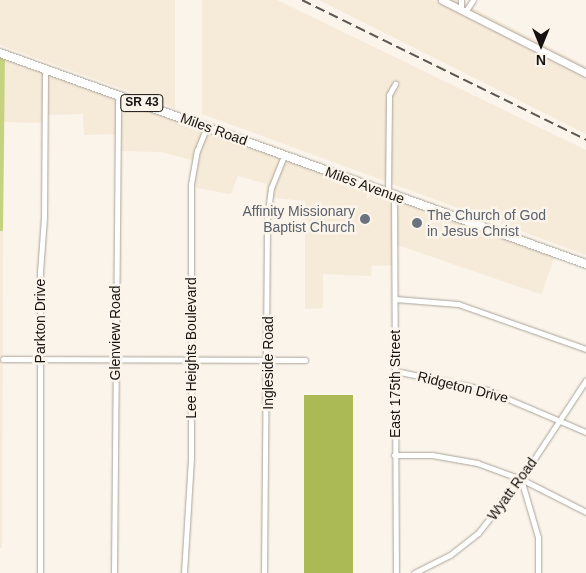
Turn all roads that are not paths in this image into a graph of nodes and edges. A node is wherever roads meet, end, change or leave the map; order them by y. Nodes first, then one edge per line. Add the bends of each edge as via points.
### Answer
1 (442, 0) edge
2 (461, 0) edge
3 (473, 0) edge
4 (463, 11) junction
5 (0, 53) edge
6 (45, 69) junction
7 (586, 73) edge
8 (395, 84) dead end
9 (118, 94) junction
10 (207, 126) junction
11 (284, 155) junction
12 (314, 166) joint
13 (391, 194) junction
14 (586, 264) edge
15 (395, 299) junction
16 (586, 349) edge
17 (40, 359) junction
18 (114, 359) junction
19 (191, 359) junction
20 (3, 360) dead end
21 (268, 360) junction
22 (305, 360) dead end
23 (394, 371) junction
24 (586, 380) edge
25 (559, 420) junction
26 (586, 432) edge
27 (394, 455) junction
28 (521, 479) junction
29 (586, 512) edge
30 (40, 573) edge
31 (114, 573) edge
32 (184, 573) edge
33 (264, 573) edge
34 (396, 573) edge
35 (414, 573) edge
36 (538, 573) edge

1 - 4 street
2 - 4 street
3 - 4 street
4 - 7 street
5 - 6 main road, Miles Road / SR 43
6 - 9 main road, Miles Road / SR 43
6 - 17 street, Parkton Drive
8 - 13 street, East 175th Street via 389,95
9 - 10 main road, Miles Road / SR 43
9 - 18 street, Glenview Road
10 - 11 main road, Miles Road / SR 43
10 - 19 street, Lee Heights Boulevard via 197,151 191,184
11 - 12 main road, Miles Road / SR 43
11 - 21 street, Ingleside Road via 271,188 267,220
12 - 13 main road, Miles Avenue / SR 43
13 - 14 main road, Miles Avenue / SR 43
13 - 15 street, East 175th Street
15 - 16 street via 458,304
15 - 23 street, East 175th Street
17 - 18 street
17 - 20 street
17 - 30 street, Parkton Drive
18 - 19 street
18 - 31 street, Glenview Road
19 - 21 street
19 - 32 street, Lee Heights Boulevard via 191,459
21 - 22 street
21 - 33 street, Ingleside Road
23 - 25 street, Ridgeton Drive via 487,390
23 - 27 street, East 175th Street
24 - 25 street, Wyatt Road
25 - 26 street, Ridgeton Drive
25 - 28 street, Wyatt Road
27 - 28 street via 453,458
27 - 34 street, East 175th Street
28 - 29 street
28 - 35 street, Wyatt Road via 478,533 450,555
28 - 36 street via 538,537

